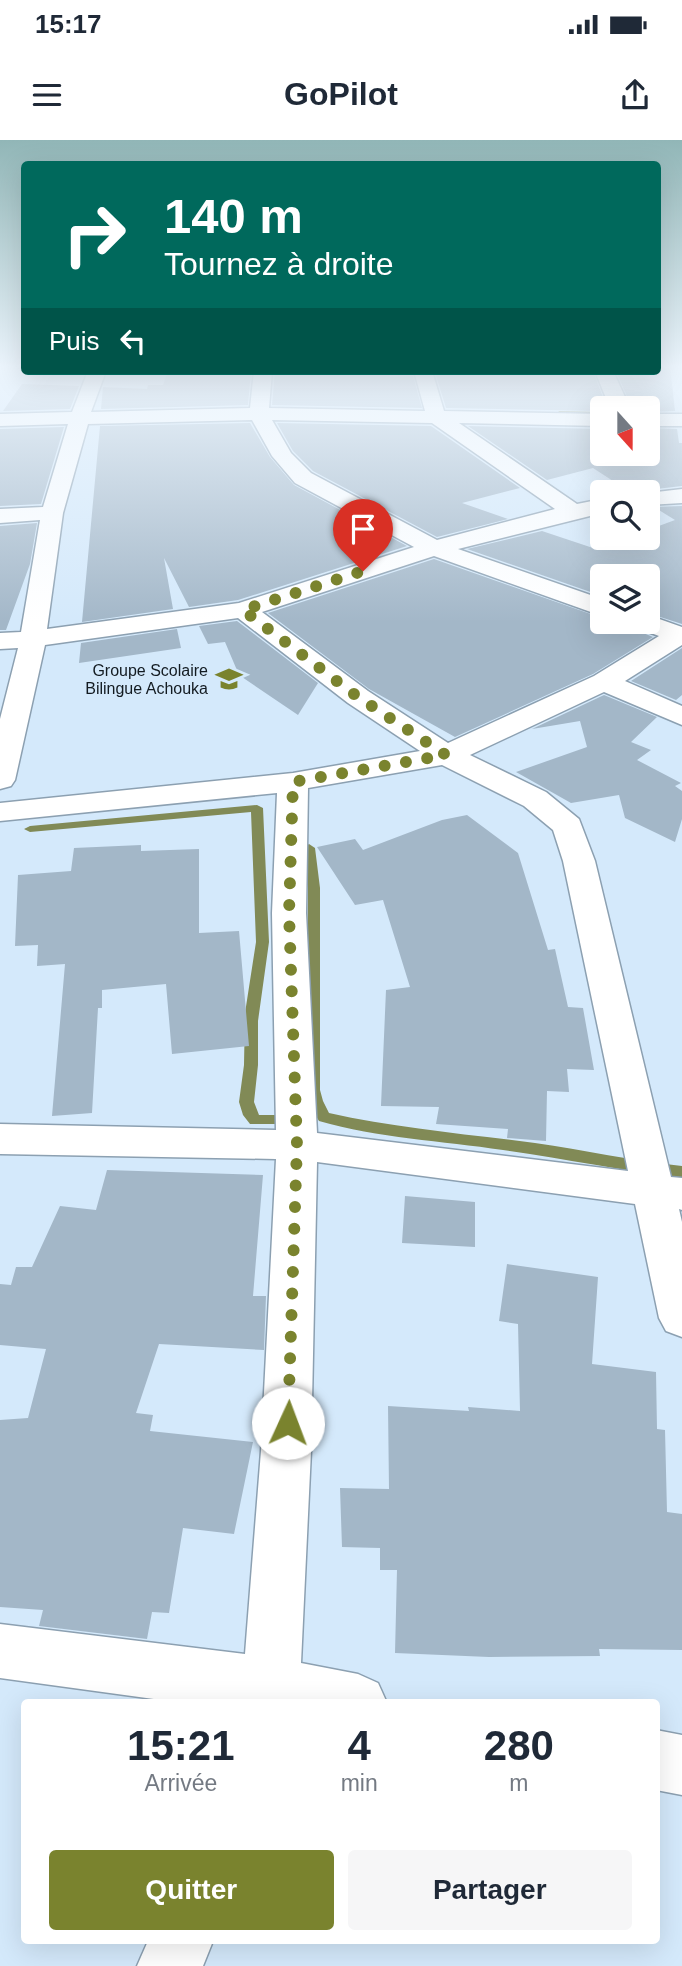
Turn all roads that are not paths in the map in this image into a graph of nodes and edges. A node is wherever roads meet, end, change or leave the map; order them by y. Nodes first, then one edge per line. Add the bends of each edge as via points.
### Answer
1 (70, 451) edge
2 (279, 451) edge
3 (486, 451) edge
4 (682, 496) edge
5 (660, 498) edge
6 (590, 508) edge
7 (573, 511) junction
8 (52, 513) junction
9 (0, 516) edge
10 (434, 548) junction
11 (590, 604) edge
12 (243, 610) junction
13 (660, 628) edge
14 (681, 635) edge
15 (33, 639) junction
16 (0, 640) edge
17 (604, 682) junction
18 (682, 716) edge
19 (446, 755) junction
20 (0, 780) edge
21 (293, 782) junction
22 (0, 812) edge
23 (0, 1139) edge
24 (297, 1145) junction
25 (667, 1193) edge
26 (682, 1318) edge
27 (0, 1651) edge
28 (268, 1695) edge
29 (313, 1699) edge
30 (660, 1761) edge
31 (682, 1765) edge
32 (180, 1944) edge
33 (170, 1966) edge

1 - 8 street
2 - 10 street via 303,478 324,492
3 - 7 street
4 - 5 street
6 - 7 street
7 - 10 street
8 - 9 street
8 - 15 street
10 - 11 street
10 - 12 street
12 - 15 street
12 - 19 street via 358,697
13 - 14 street
14 - 17 street
15 - 16 street
15 - 20 street
17 - 18 street
17 - 19 street
19 - 21 street
19 - 25 street via 535,799 568,826
21 - 22 street
21 - 24 street via 289,913
23 - 24 street
24 - 25 street
24 - 28 street via 286,1451
25 - 26 street
27 - 28 street
28 - 29 street
30 - 31 street
32 - 33 street

